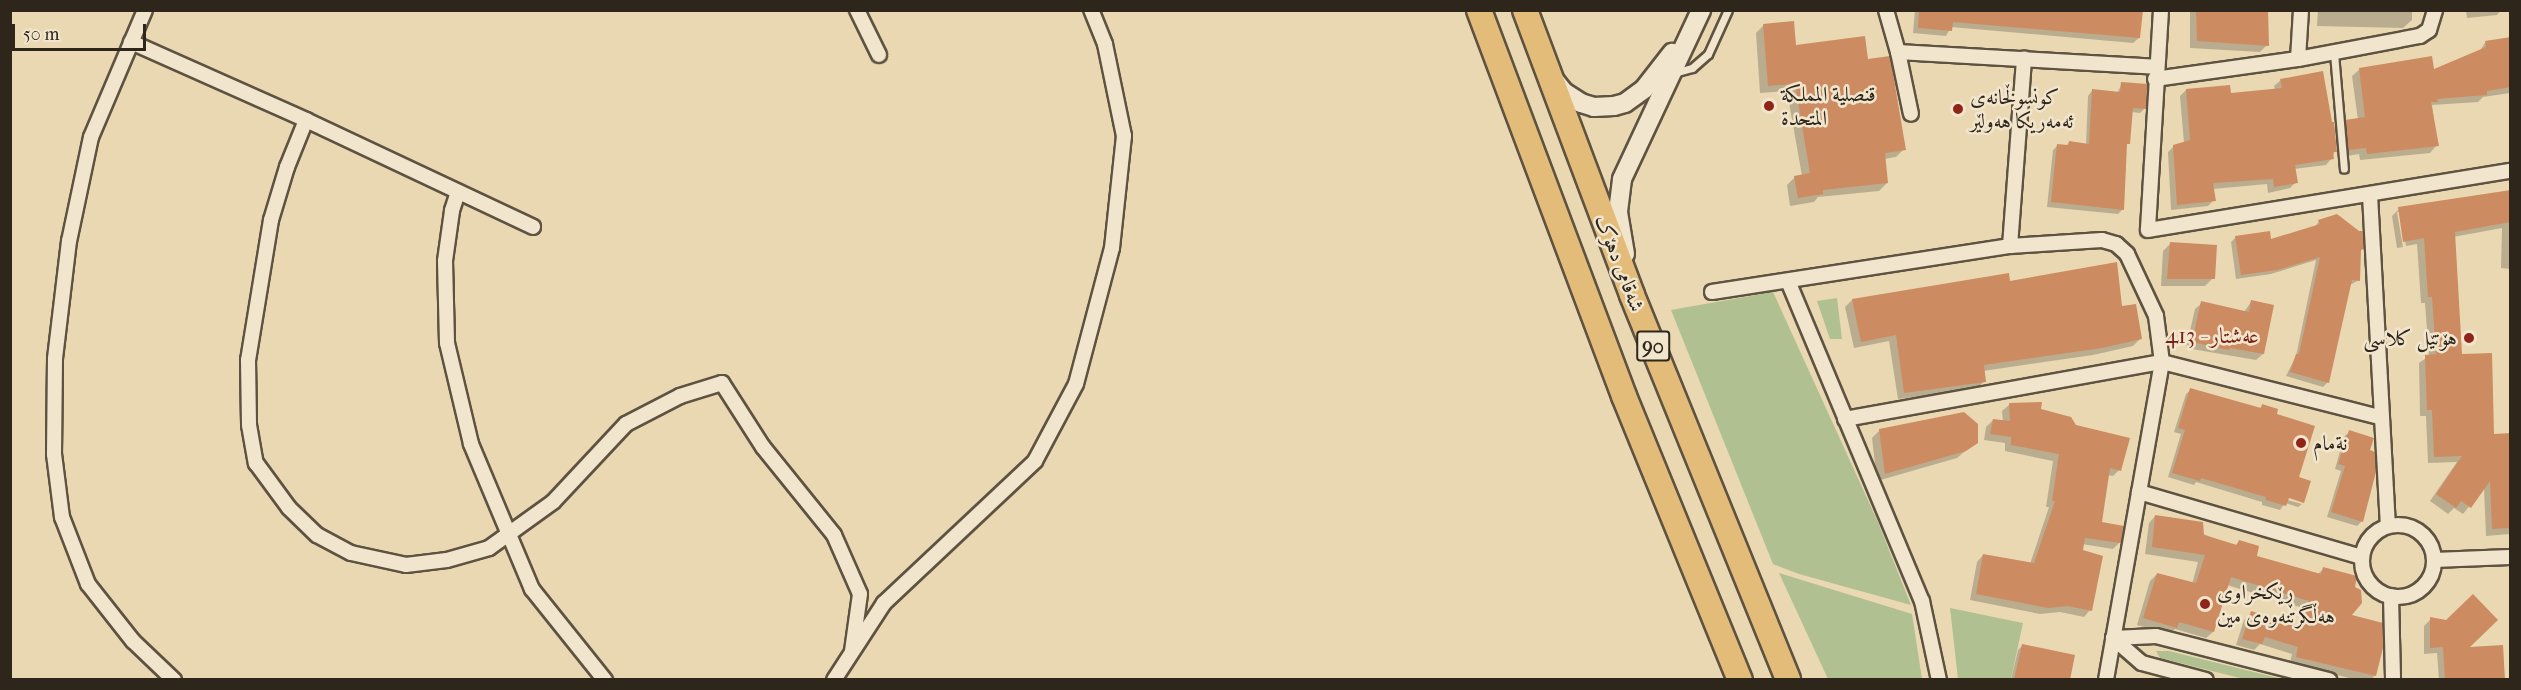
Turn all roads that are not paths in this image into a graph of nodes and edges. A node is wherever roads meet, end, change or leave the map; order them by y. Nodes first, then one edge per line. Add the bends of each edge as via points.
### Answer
1 (145, 10) edge
2 (857, 10) edge
3 (1091, 10) edge
4 (1479, 10) edge
5 (1525, 10) edge
6 (1728, 10) edge
7 (1886, 10) edge
8 (2160, 10) edge
9 (2301, 10) edge
10 (2435, 10) edge
11 (1699, 15) edge
12 (131, 42) junction
13 (1536, 45) junction
14 (1898, 52) junction
15 (2334, 52) junction
16 (879, 55) dead end
17 (2024, 59) junction
18 (2298, 59) junction
19 (1671, 73) junction
20 (2155, 73) junction
21 (1911, 114) dead end
22 (306, 120) junction
23 (2344, 169) dead end
24 (2511, 171) edge
25 (458, 192) junction
26 (2370, 195) junction
27 (533, 227) dead end
28 (2010, 246) junction
29 (1788, 281) junction
30 (1712, 292) dead end
31 (1632, 295) junction
32 (2163, 362) junction
33 (2380, 417) junction
34 (1845, 419) junction
35 (2139, 492) junction
36 (2388, 526) junction
37 (510, 536) junction
38 (2511, 557) edge
39 (2362, 558) junction
40 (2434, 560) junction
41 (2391, 596) junction
42 (2113, 638) junction
43 (852, 651) junction
44 (174, 680) edge
45 (605, 680) edge
46 (834, 680) edge
47 (1740, 680) edge
48 (1788, 680) edge
49 (1939, 680) edge
50 (2106, 680) edge
51 (2206, 680) edge
52 (2329, 680) edge
53 (2392, 680) edge

1 - 12 street
2 - 16 street
3 - 43 street via 1105,44 1124,136 1112,248 1076,384 1035,461 884,603
4 - 47 highway, شەقامی دهۆک / 90 via 1624,396
5 - 13 highway, شەقامی دهۆک / 90
6 - 19 lane via 1708,54 1692,68
7 - 14 street
8 - 20 street
9 - 18 street
10 - 15 street via 2429,30 2420,36
11 - 13 street via 1644,90 1614,106 1587,105 1569,96 1555,81
11 - 19 street
12 - 22 street
12 - 44 street via 91,137 69,242 55,359 54,454 62,517 88,584 133,641
13 - 31 highway, شەقامی دهۆک / 90
14 - 17 street
14 - 21 street
15 - 18 street
15 - 23 lane
17 - 20 street
17 - 28 street
18 - 20 street
19 - 31 street via 1620,188 1619,221
20 - 26 street via 2148,230
22 - 25 street
22 - 37 street via 271,220 251,338 249,425 256,464 289,508 317,535 351,553 406,565 447,560
24 - 26 street
25 - 27 street
25 - 37 street via 445,261 447,343 471,444
26 - 33 street
28 - 29 street
28 - 32 street via 2086,240 2116,244 2132,264 2156,316
29 - 30 street
29 - 34 street
31 - 48 highway, شەقامی دهۆک / 90
32 - 33 street
32 - 34 street
32 - 35 street
33 - 36 street
34 - 49 street via 1922,601
35 - 39 street
35 - 42 street
36 - 39 street via 2370,538
36 - 40 street via 2399,525 2419,532 2432,549
37 - 43 street via 554,502 626,424 680,396 722,383 763,447 834,535 860,594
37 - 45 street via 532,589
38 - 40 street
39 - 41 street via 2372,587
40 - 41 street via 2421,589
41 - 53 street
42 - 50 street
42 - 51 street via 2142,663
42 - 52 street via 2156,636
43 - 46 street

